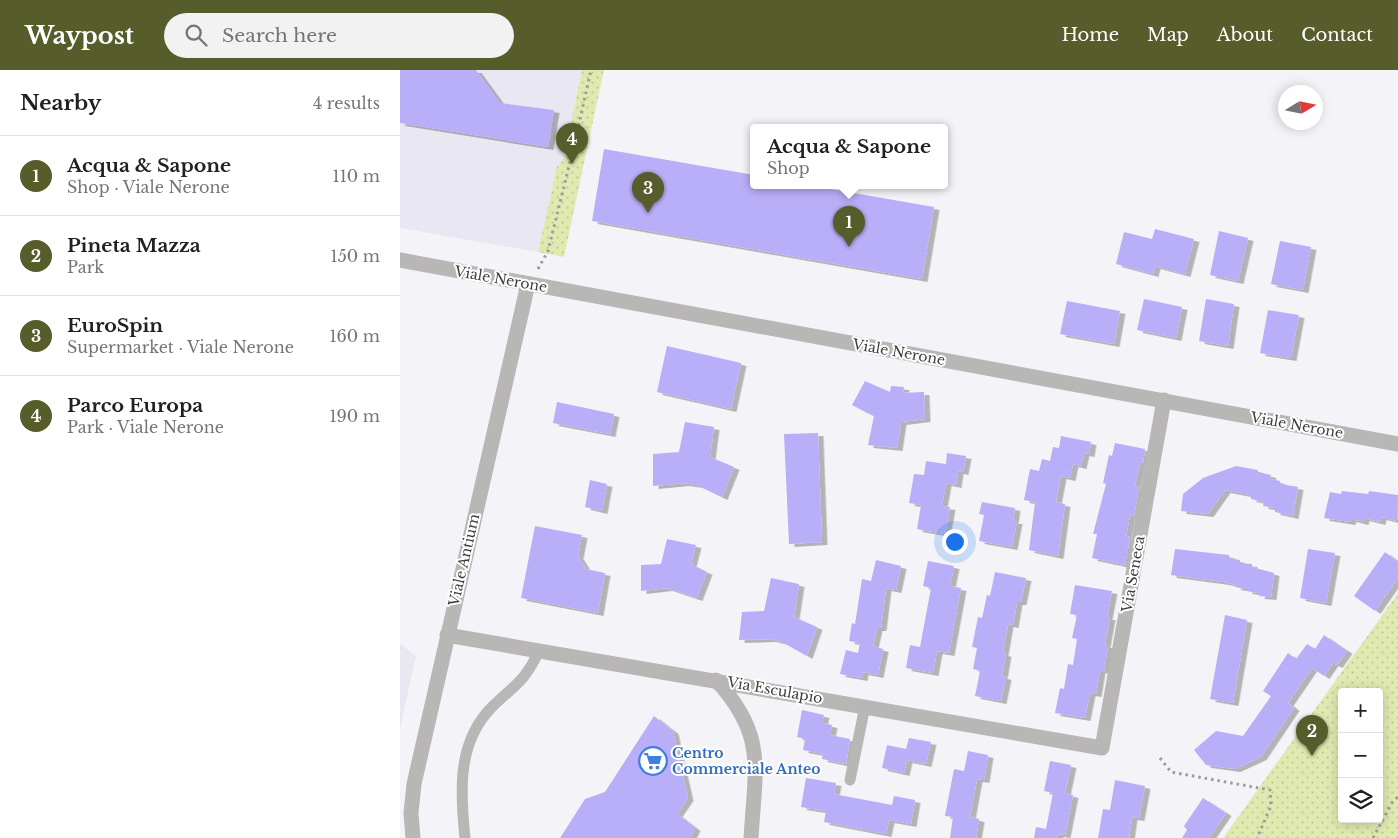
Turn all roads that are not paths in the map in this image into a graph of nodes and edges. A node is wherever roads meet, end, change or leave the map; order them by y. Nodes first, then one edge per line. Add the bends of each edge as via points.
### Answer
1 (400, 260) edge
2 (528, 284) junction
3 (1164, 400) junction
4 (1398, 444) edge
5 (447, 636) junction
6 (539, 651) junction
7 (716, 680) junction
8 (865, 706) junction
9 (1102, 748) joint
10 (850, 780) dead end
11 (413, 838) edge
12 (465, 838) edge
13 (751, 838) edge

1 - 2 street, Viale Nerone
2 - 3 street, Viale Nerone
2 - 5 street, Viale Antium
3 - 4 street, Viale Nerone
3 - 9 street, Via Seneca
5 - 6 street, Via Esculapio
5 - 11 street, Viale Antium via 413,790
6 - 7 street, Via Esculapio
6 - 12 lane via 523,680 487,713 469,740 461,788
7 - 8 street, Via Esculapio
7 - 13 street via 742,713 753,741
8 - 9 street, Via Esculapio
8 - 10 lane

